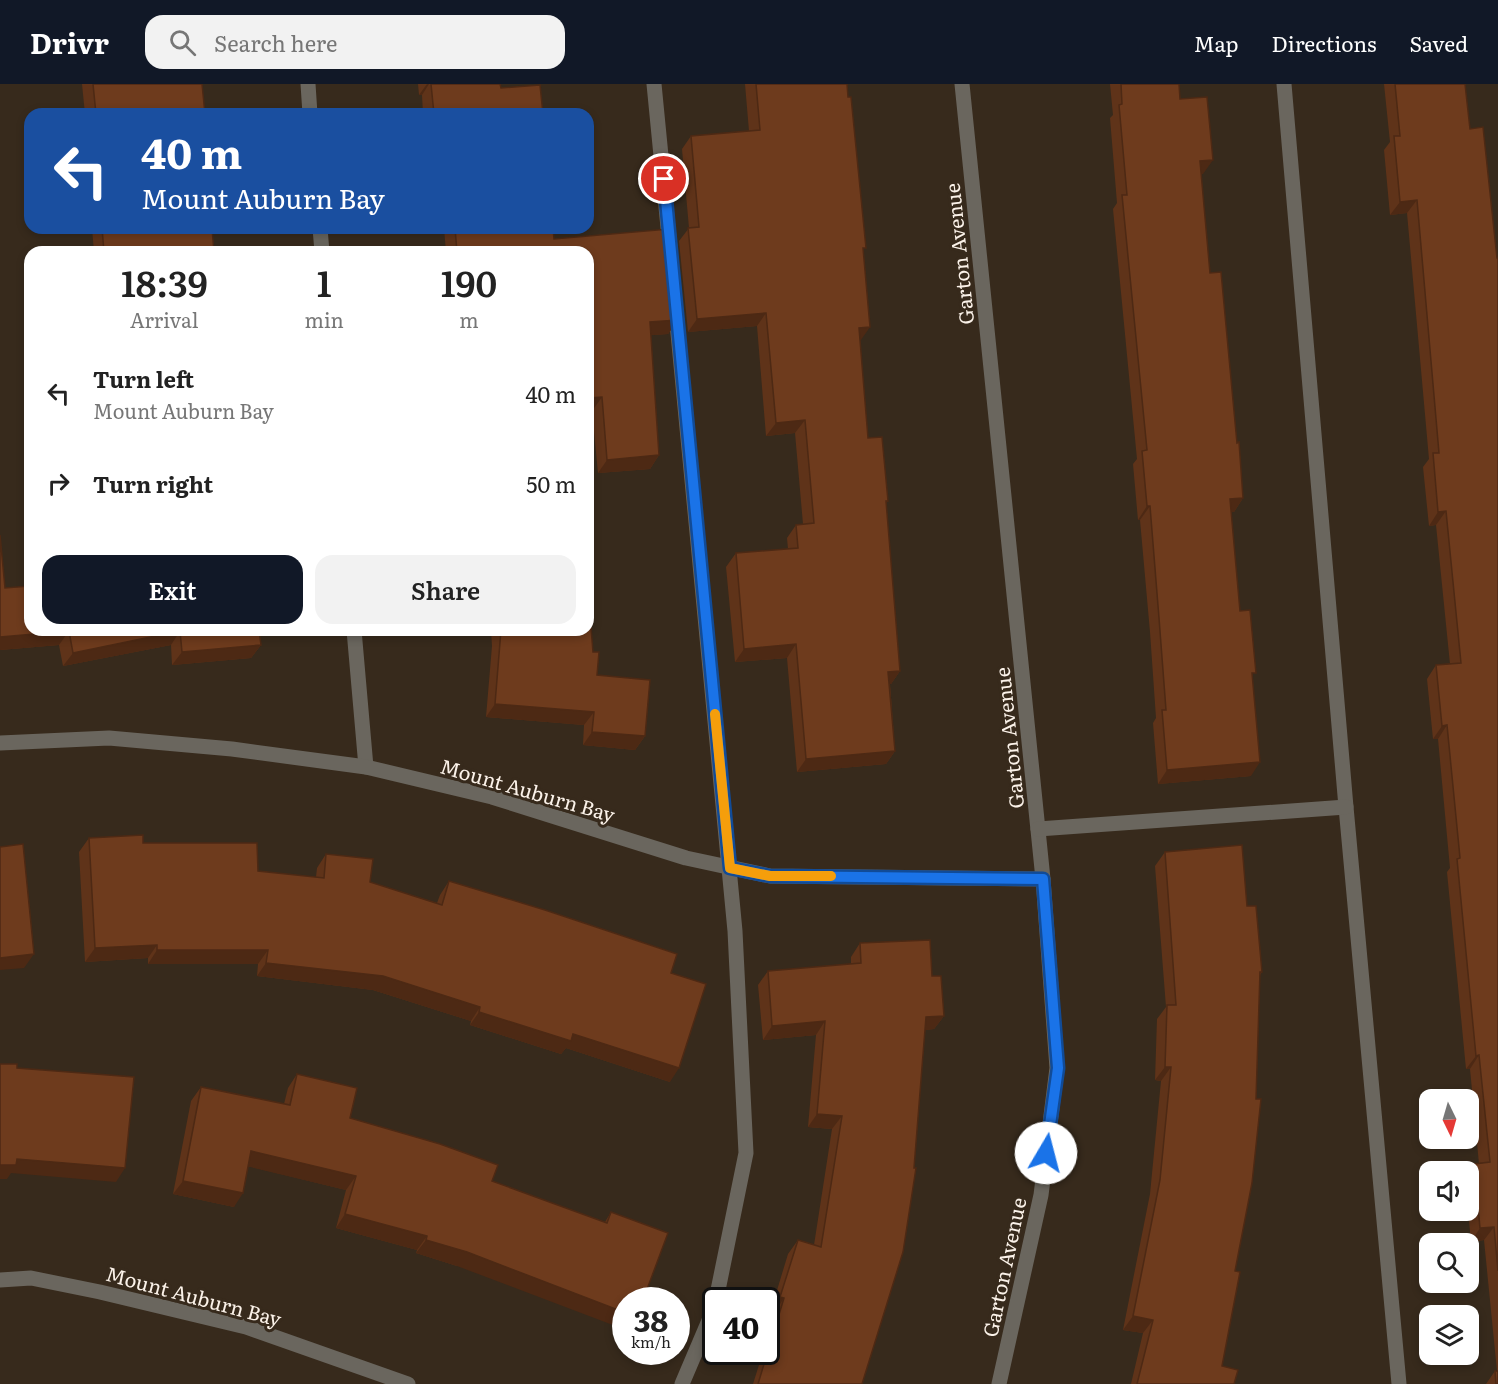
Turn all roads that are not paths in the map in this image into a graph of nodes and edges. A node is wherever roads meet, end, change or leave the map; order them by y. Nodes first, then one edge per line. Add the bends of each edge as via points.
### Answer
1 (308, 84) edge
2 (654, 84) edge
3 (962, 84) edge
4 (1284, 84) edge
5 (310, 108) edge
6 (672, 262) edge
7 (674, 286) edge
8 (355, 636) edge
9 (0, 743) edge
10 (366, 766) junction
11 (1346, 807) junction
12 (1038, 829) junction
13 (730, 868) junction
14 (1043, 879) junction
15 (0, 1280) edge
16 (719, 1287) edge
17 (702, 1336) edge
18 (408, 1384) edge
19 (682, 1384) edge
20 (999, 1384) edge
21 (1399, 1384) edge

1 - 5 street
2 - 6 street
3 - 12 street, Garton Avenue
4 - 11 street
7 - 13 street
8 - 10 street
9 - 10 street, Mount Auburn Bay via 109,738
10 - 13 street, Mount Auburn Bay via 492,797
11 - 12 street
11 - 21 street
12 - 14 street, Garton Avenue
13 - 14 street, Mount Auburn Bay via 770,876
13 - 16 street via 746,1153
14 - 20 street, Garton Avenue via 1058,1068 1041,1195
15 - 18 street, Mount Auburn Bay via 31,1278 246,1327
17 - 19 street

